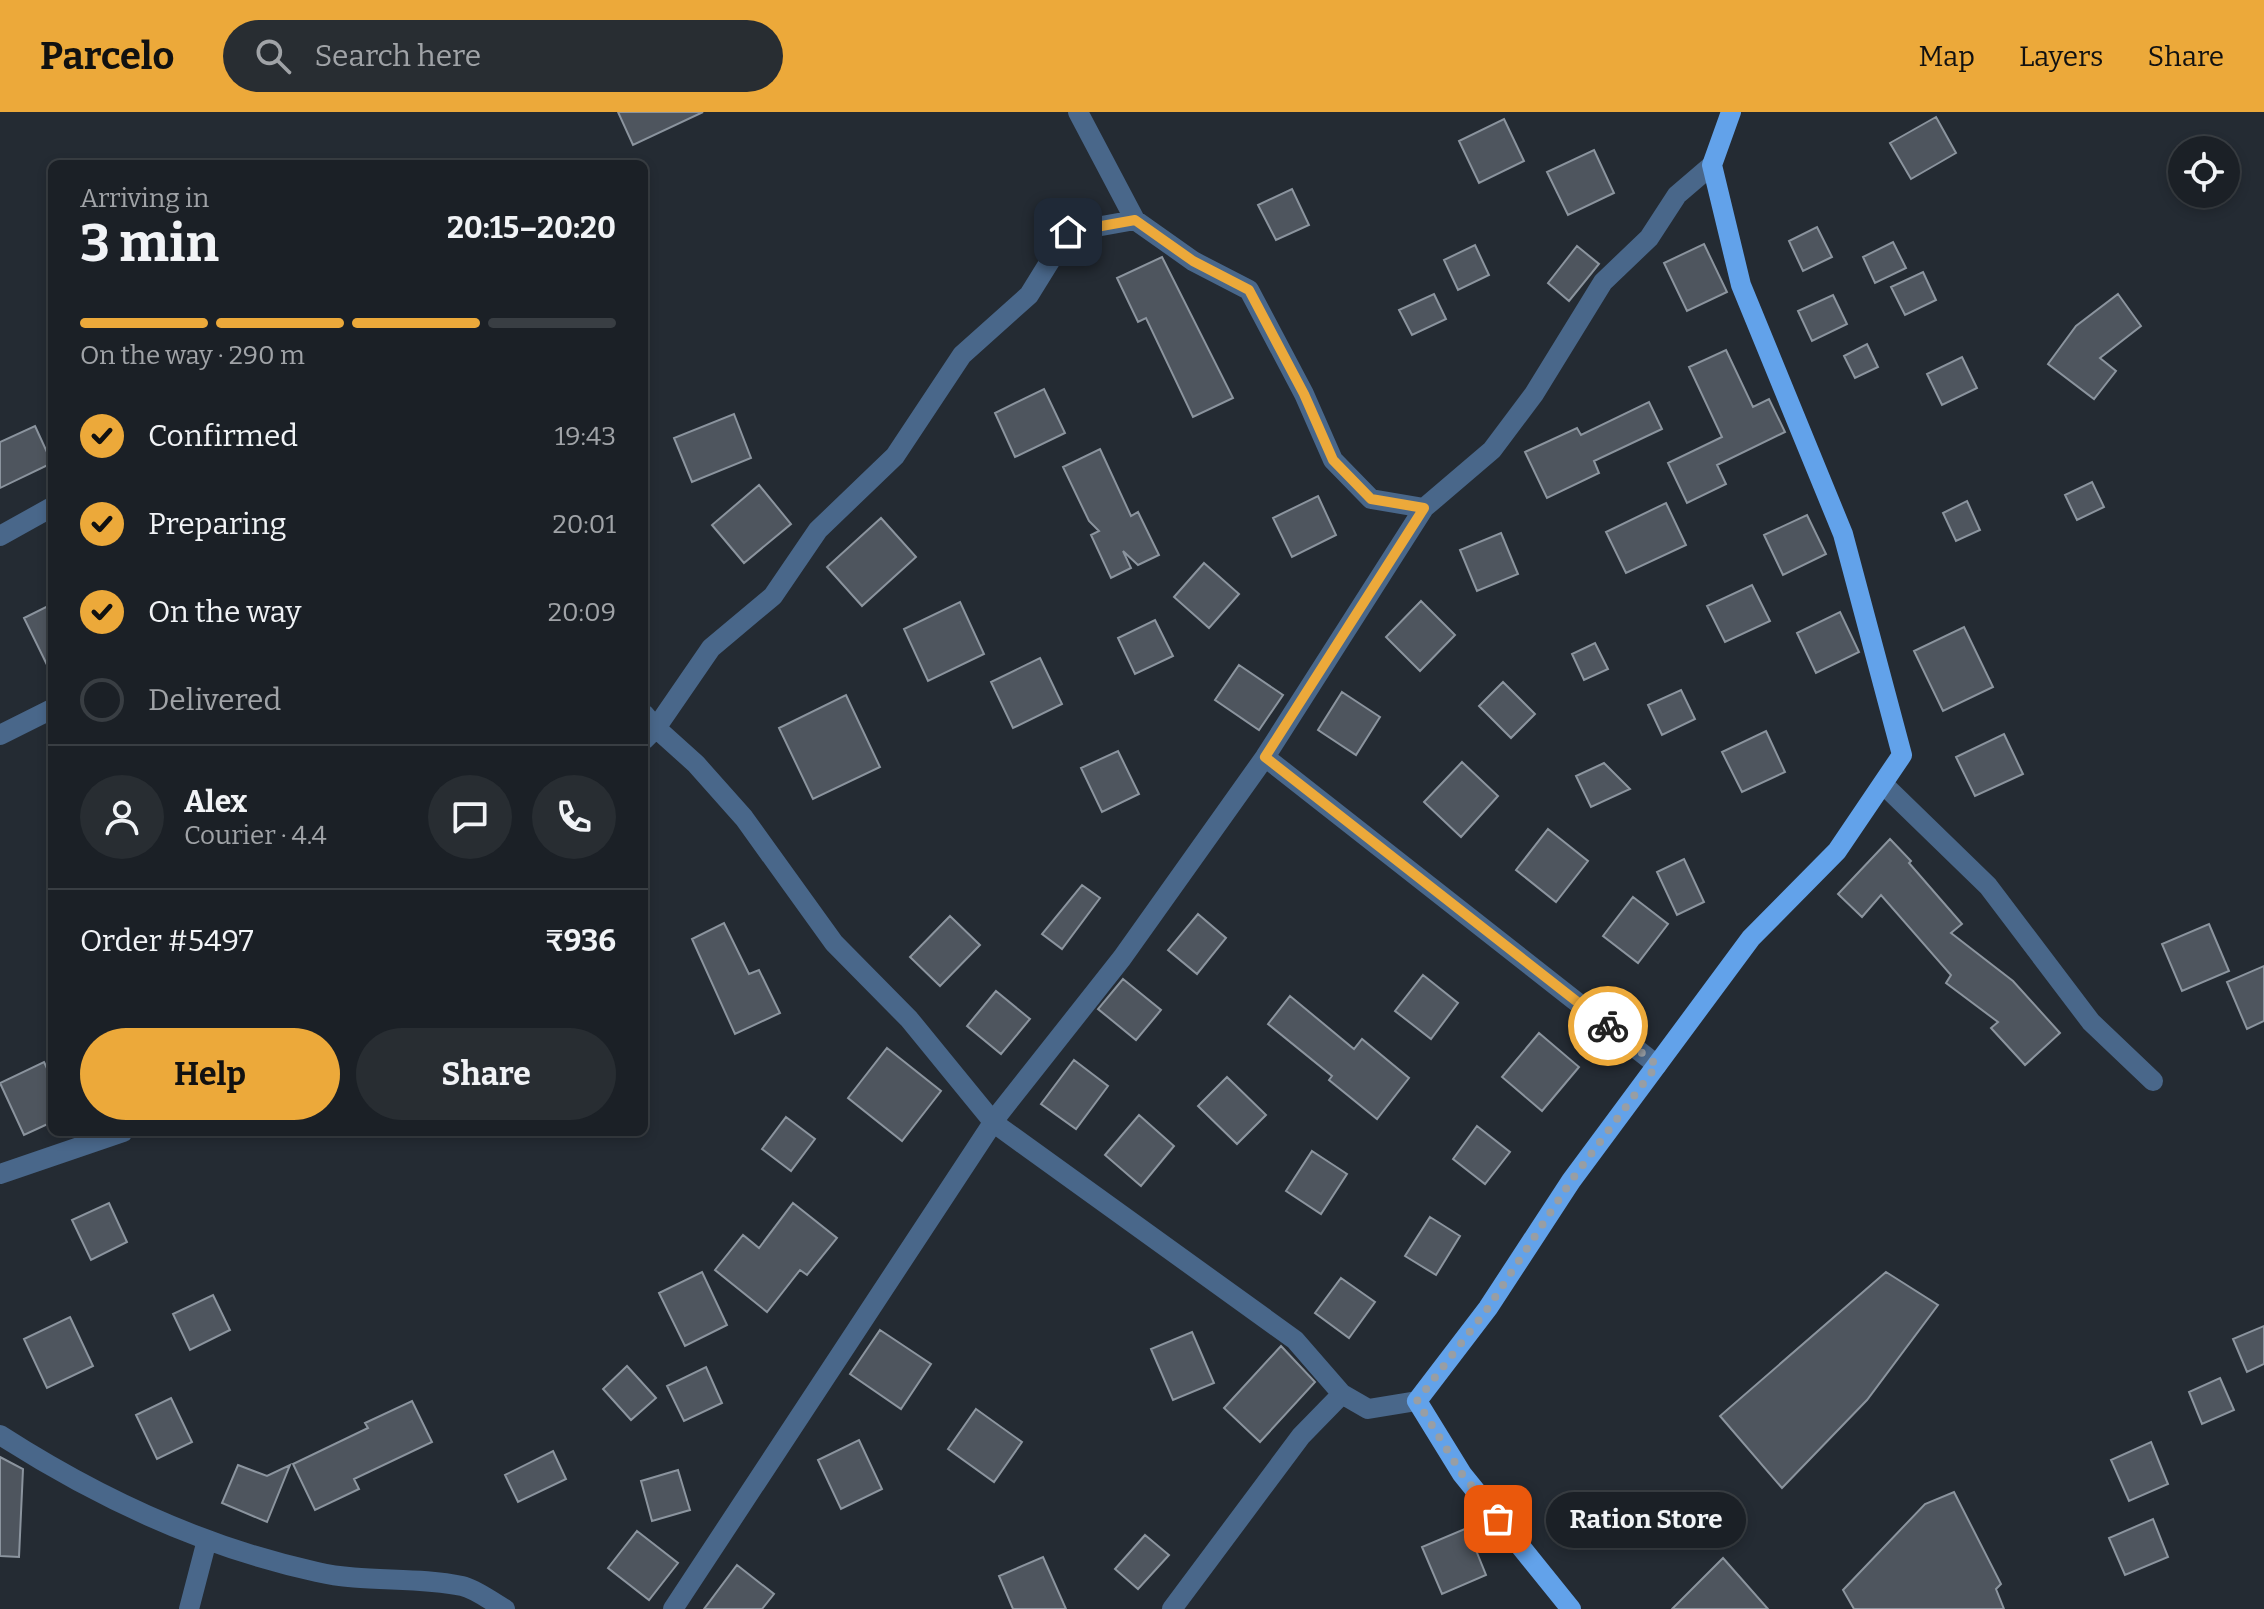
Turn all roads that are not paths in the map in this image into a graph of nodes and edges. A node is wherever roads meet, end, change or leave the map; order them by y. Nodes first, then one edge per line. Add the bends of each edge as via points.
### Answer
1 (1078, 112) edge
2 (1731, 112) edge
3 (1712, 165) junction
4 (1135, 220) junction
5 (1424, 508) junction
6 (48, 509) edge
7 (0, 536) edge
8 (48, 711) edge
9 (648, 727) edge
10 (0, 735) edge
11 (1265, 757) junction
12 (1883, 784) junction
13 (1657, 1065) junction
14 (2153, 1081) dead end
15 (994, 1123) junction
16 (111, 1136) edge
17 (0, 1174) edge
18 (1342, 1394) junction
19 (1417, 1401) junction
20 (0, 1435) edge
21 (207, 1540) junction
22 (189, 1609) edge
23 (505, 1609) edge
24 (673, 1609) edge
25 (1172, 1609) edge
26 (1571, 1609) edge

1 - 4 street
2 - 3 main road
3 - 5 street via 1677,195 1649,238 1603,282 1552,367 1492,450
3 - 12 main road via 1741,285 1843,534 1902,755
4 - 5 street via 1193,261 1249,290 1333,460 1371,499
4 - 9 street via 1068,232 1029,295 962,355 895,456 818,530 773,596 711,648
5 - 11 street
6 - 7 street
8 - 10 street
9 - 15 street via 696,764 744,818 834,943 909,1019
11 - 13 street
11 - 15 street via 1122,958
12 - 13 main road via 1837,851 1751,938
12 - 14 street via 1988,886 2091,1022
13 - 19 main road
15 - 18 street via 1295,1340
15 - 24 street
16 - 17 street
18 - 19 street via 1368,1409
18 - 25 street via 1301,1436
19 - 26 main road via 1462,1474
20 - 21 street via 56,1471 151,1519
21 - 22 street
21 - 23 street via 319,1573 465,1586

